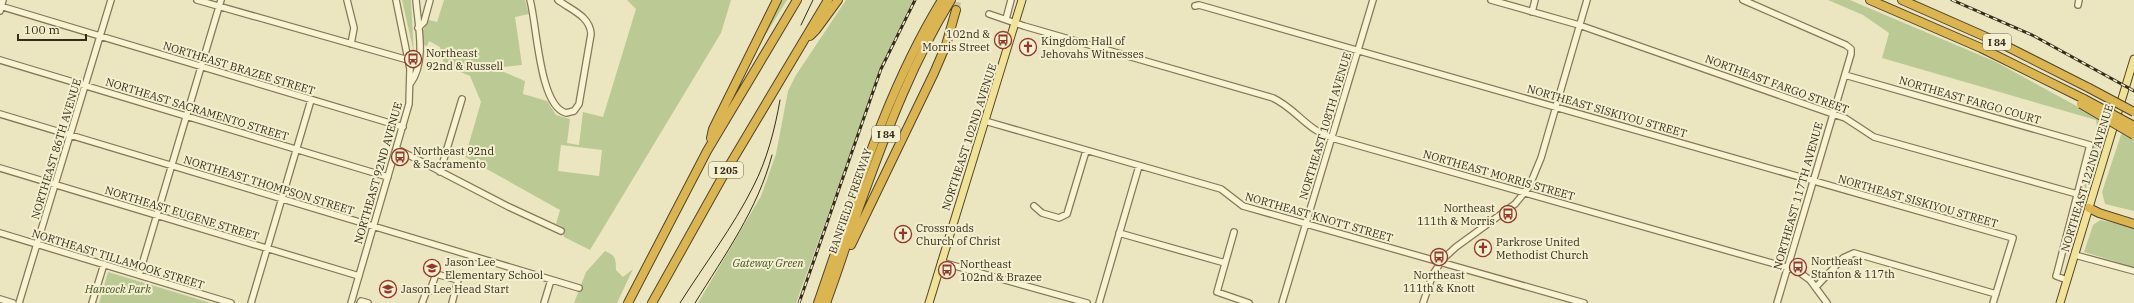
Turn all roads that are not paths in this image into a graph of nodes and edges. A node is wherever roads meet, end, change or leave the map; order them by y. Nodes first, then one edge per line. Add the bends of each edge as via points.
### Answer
1 (3, 0) edge
2 (111, 0) edge
3 (197, 0) edge
4 (221, 0) edge
5 (347, 0) edge
6 (396, 0) edge
7 (416, 0) edge
8 (430, 0) edge
9 (530, 0) edge
10 (558, 0) edge
11 (777, 0) edge
12 (796, 0) edge
13 (828, 0) edge
14 (838, 0) edge
15 (936, 0) edge
16 (942, 0) edge
17 (951, 0) edge
18 (1012, 0) edge
19 (1022, 0) edge
20 (1373, 0) edge
21 (1491, 0) edge
22 (1535, 0) edge
23 (1587, 0) edge
24 (1743, 0) edge
25 (1870, 0) edge
26 (1902, 0) edge
27 (219, 6) junction
28 (1195, 6) dead end
29 (0, 8) edge
30 (956, 10) tunnel mouth
31 (1532, 12) junction
32 (989, 14) dead end
33 (1006, 19) junction
34 (1015, 22) junction
35 (1579, 25) junction
36 (418, 28) junction
37 (922, 32) junction
38 (100, 37) junction
39 (805, 40) junction
40 (351, 44) junction
41 (1358, 51) junction
42 (2134, 59) edge
43 (0, 60) edge
44 (408, 60) junction
45 (201, 66) junction
46 (1845, 75) junction
47 (410, 84) junction
48 (85, 86) junction
49 (462, 98) dead end
50 (312, 100) junction
51 (2083, 101) junction
52 (1555, 107) junction
53 (2134, 112) edge
54 (0, 114) edge
55 (1833, 114) junction
56 (186, 116) junction
57 (985, 121) junction
58 (2134, 126) edge
59 (403, 127) junction
60 (71, 135) junction
61 (2134, 135) edge
62 (1332, 138) junction
63 (396, 149) junction
64 (297, 150) junction
65 (707, 151) junction
66 (1086, 151) junction
67 (171, 165) junction
68 (1139, 166) junction
69 (0, 168) edge
70 (440, 172) junction
71 (388, 177) junction
72 (1813, 181) junction
73 (56, 185) junction
74 (1525, 193) junction
75 (2077, 194) junction
76 (282, 199) junction
77 (1034, 206) dead end
78 (2089, 208) junction
79 (156, 215) junction
80 (2134, 218) edge
81 (1306, 224) junction
82 (2134, 224) edge
83 (373, 226) junction
84 (561, 231) dead end
85 (1234, 232) dead end
86 (0, 233) edge
87 (1119, 233) junction
88 (37, 244) junction
89 (267, 248) junction
90 (2075, 255) junction
91 (941, 262) junction
92 (1440, 262) junction
93 (1225, 263) junction
94 (104, 264) junction
95 (1788, 268) junction
96 (2134, 272) edge
97 (837, 275) junction
98 (139, 276) junction
99 (359, 276) junction
100 (551, 280) junction
101 (2067, 280) junction
102 (1816, 287) junction
103 (579, 288) dead end
104 (1996, 294) junction
105 (0, 299) edge
106 (220, 302) edge
107 (13, 303) edge
108 (19, 303) edge
109 (92, 303) edge
110 (231, 303) edge
111 (251, 303) edge
112 (351, 303) edge
113 (360, 303) edge
114 (368, 303) edge
115 (422, 303) edge
116 (452, 303) edge
117 (544, 303) edge
118 (628, 303) edge
119 (652, 303) edge
120 (818, 303) edge
121 (826, 303) edge
122 (929, 303) edge
123 (1087, 303) edge
124 (1099, 303) edge
125 (1249, 303) edge
126 (1282, 303) edge
127 (1423, 303) edge
128 (1584, 303) edge
129 (1777, 303) edge
130 (1827, 303) edge
131 (1993, 303) edge
132 (2060, 303) edge

1 - 29 street
2 - 38 street, NORTHEAST 86TH AVENUE
3 - 27 street
4 - 27 street
5 - 40 street via 353,23
6 - 44 street, NORTHEAST 92ND AVENUE
7 - 36 street
8 - 36 street via 424,22
9 - 10 street via 546,87 556,108 566,113 574,110 579,104 591,30 584,18
11 - 65 highway via 713,129
12 - 65 highway, I 205
13 - 39 highway, I 205
14 - 39 highway via 816,30
15 - 37 highway via 925,19
16 - 37 highway, BANFIELD FREEWAY / I 84
17 - 97 highway, BANFIELD FREEWAY / I 84 via 926,43 905,87 864,192
18 - 33 street
19 - 34 main road, NORTHEAST 102ND AVENUE
20 - 41 street, NORTHEAST 108TH AVENUE
21 - 31 street, NORTHEAST FARGO STREET
22 - 31 street
23 - 35 street
24 - 46 street, NORTHEAST 117TH AVENUE via 1846,44 1851,49
25 - 51 highway, I 84 via 1997,56
26 - 53 highway, I 84, bridge via 1992,39
27 - 40 street
27 - 45 street
28 - 41 street, NORTHEAST SISKIYOU STREET via 1199,5
29 - 38 street, NORTHEAST BRAZEE STREET
30 - 97 highway via 946,45 934,73
31 - 35 street, NORTHEAST FARGO STREET
32 - 33 street, NORTHEAST MORRIS STREET
33 - 34 street, NORTHEAST MORRIS STREET
34 - 57 main road, NORTHEAST 102ND AVENUE
34 - 62 street, NORTHEAST MORRIS STREET via 1273,98 1283,103 1316,131
35 - 52 street
35 - 55 street, NORTHEAST FARGO STREET
36 - 47 street via 418,69
37 - 120 highway, BANFIELD FREEWAY / I 84 via 880,128
38 - 45 street, NORTHEAST BRAZEE STREET
38 - 48 street, NORTHEAST 86TH AVENUE
39 - 119 highway, I 205 via 723,176
40 - 44 street
41 - 52 street, NORTHEAST SISKIYOU STREET
41 - 62 street, NORTHEAST 108TH AVENUE
42 - 78 main road, NORTHEAST 122ND AVENUE
43 - 48 street, NORTHEAST SACRAMENTO STREET
44 - 47 street, NORTHEAST 92ND AVENUE
45 - 50 street, NORTHEAST BRAZEE STREET
45 - 56 street
46 - 55 street, NORTHEAST 117TH AVENUE
46 - 75 street, NORTHEAST FARGO COURT via 2090,144
47 - 59 street, NORTHEAST 92ND AVENUE via 409,104
48 - 56 street, NORTHEAST SACRAMENTO STREET
48 - 60 street, NORTHEAST 86TH AVENUE
49 - 70 street
50 - 59 street, NORTHEAST BRAZEE STREET
50 - 64 street
51 - 58 highway, bridge
51 - 61 highway, bridge
52 - 72 street, NORTHEAST SISKIYOU STREET
52 - 74 street via 1538,168
54 - 60 street, NORTHEAST THOMPSON STREET
55 - 72 street, NORTHEAST 117TH AVENUE
55 - 75 street, NORTHEAST FARGO STREET via 1845,118 1874,137
56 - 64 street, NORTHEAST SACRAMENTO STREET
56 - 67 street
57 - 66 street, NORTHEAST KNOTT STREET
57 - 91 main road, NORTHEAST 102ND AVENUE
59 - 63 street, NORTHEAST 92ND AVENUE
60 - 67 street, NORTHEAST THOMPSON STREET
60 - 73 street, NORTHEAST 86TH AVENUE
62 - 74 street, NORTHEAST MORRIS STREET
62 - 81 street, NORTHEAST 108TH AVENUE
63 - 70 street
63 - 71 street, NORTHEAST 92ND AVENUE
64 - 71 street, NORTHEAST SACRAMENTO STREET
64 - 76 street
65 - 118 highway, I 205
66 - 68 street, NORTHEAST KNOTT STREET
66 - 77 street via 1065,216 1059,218 1042,213
67 - 76 street, NORTHEAST THOMPSON STREET
67 - 79 street
68 - 81 street, NORTHEAST KNOTT STREET via 1221,189 1243,206
68 - 87 street
69 - 73 street, NORTHEAST EUGENE STREET
70 - 84 street
71 - 83 street, NORTHEAST 92ND AVENUE
72 - 95 street, NORTHEAST 117TH AVENUE
72 - 104 street, NORTHEAST SISKIYOU STREET via 2013,238
73 - 79 street, NORTHEAST EUGENE STREET
73 - 88 street, NORTHEAST 86TH AVENUE
74 - 92 street via 1510,208 1456,247
74 - 95 street, NORTHEAST MORRIS STREET
75 - 101 street via 2056,272 2056,276
76 - 83 street, NORTHEAST THOMPSON STREET
76 - 89 street
78 - 80 highway via 2100,208
78 - 82 highway
78 - 90 main road, NORTHEAST 122ND AVENUE
79 - 89 street, NORTHEAST EUGENE STREET
79 - 98 street
81 - 92 street, NORTHEAST KNOTT STREET
81 - 126 street, NORTHEAST 108TH AVENUE
83 - 99 street, NORTHEAST 92ND AVENUE
83 - 100 street, NORTHEAST THOMPSON STREET
85 - 93 street
86 - 88 street, NORTHEAST TILLAMOOK STREET
87 - 93 street
87 - 124 street
88 - 94 street, NORTHEAST TILLAMOOK STREET
88 - 108 street, NORTHEAST 86TH AVENUE
89 - 99 street, NORTHEAST EUGENE STREET
89 - 111 street
90 - 96 street
90 - 101 main road, NORTHEAST 122ND AVENUE
91 - 122 main road, NORTHEAST 102ND AVENUE
91 - 123 street
92 - 127 street via 1430,280
92 - 128 street, NORTHEAST KNOTT STREET
93 - 125 street via 1217,292
94 - 98 street, NORTHEAST TILLAMOOK STREET
94 - 109 street
95 - 102 street, NORTHEAST MORRIS STREET via 1806,276
95 - 129 street, NORTHEAST 117TH AVENUE
97 - 121 highway, BANFIELD FREEWAY / I 84
98 - 106 street, NORTHEAST TILLAMOOK STREET
99 - 112 street, NORTHEAST 92ND AVENUE
100 - 103 street, NORTHEAST THOMPSON STREET
100 - 117 street
101 - 132 main road, NORTHEAST 122ND AVENUE
102 - 104 street via 1843,258 1854,253
102 - 130 street, NORTHEAST MORRIS STREET
104 - 131 street
105 - 107 street
106 - 110 street, NORTHEAST TILLAMOOK STREET
113 - 114 street
115 - 116 street via 436,274 458,280

